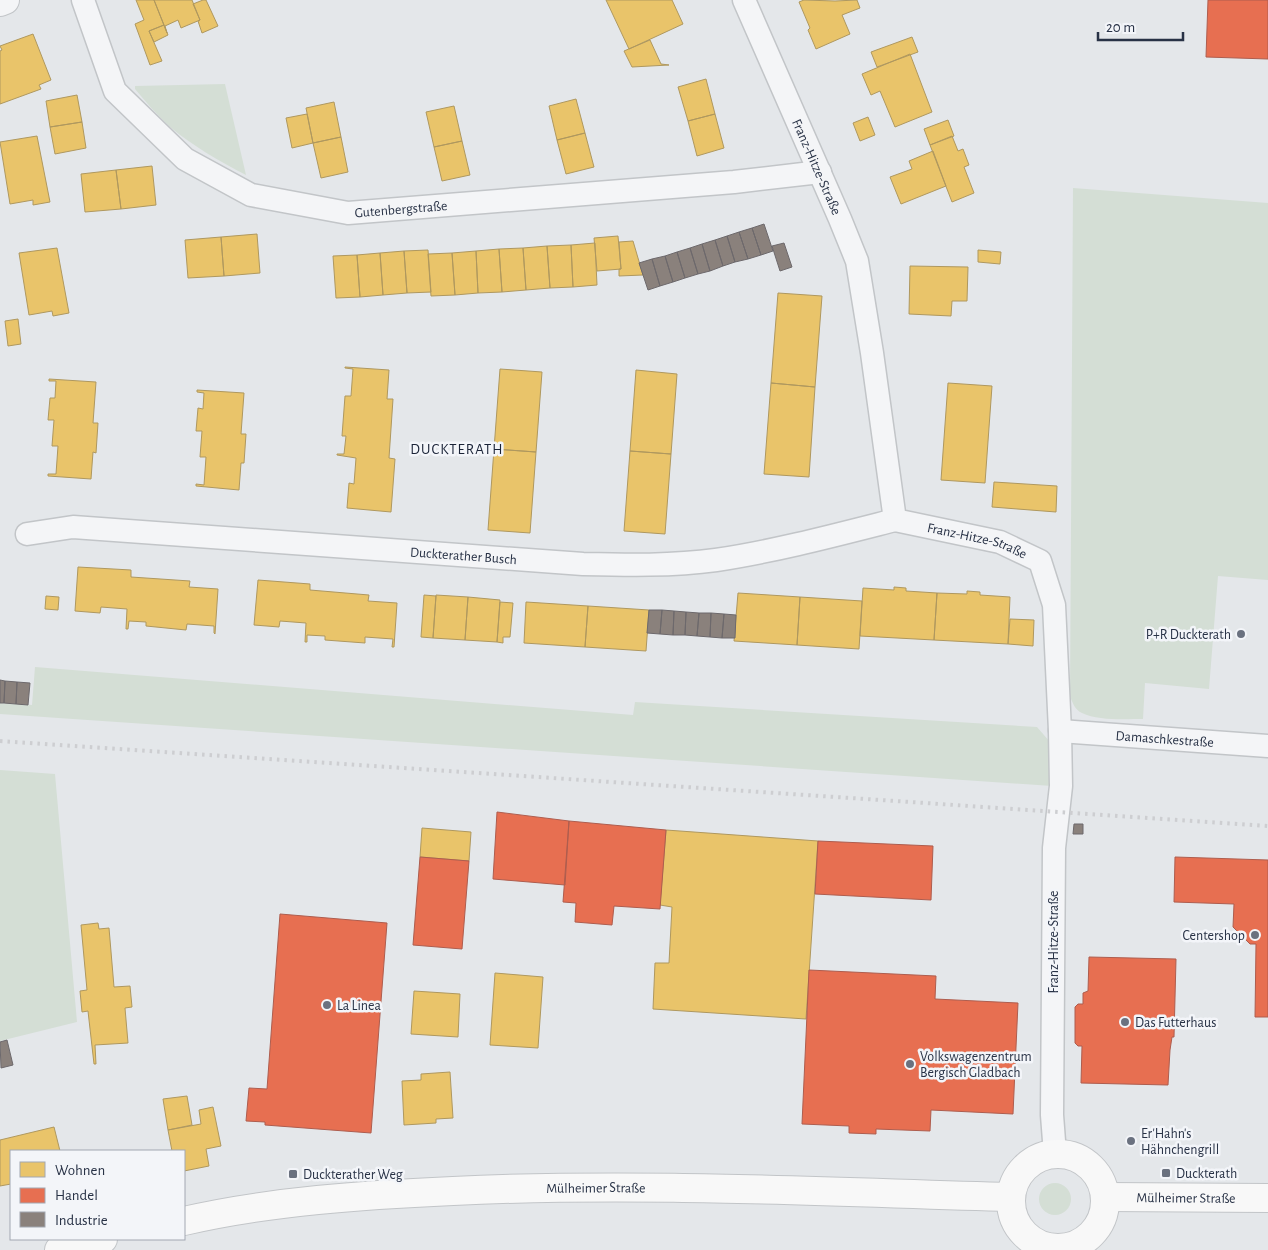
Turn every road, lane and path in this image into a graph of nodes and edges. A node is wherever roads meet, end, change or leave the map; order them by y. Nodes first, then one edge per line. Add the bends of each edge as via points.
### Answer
1 (5, 0) edge
2 (83, 0) edge
3 (744, 0) edge
4 (0, 2) edge
5 (820, 172) junction
6 (895, 520) junction
7 (27, 534) dead end
8 (1060, 731) junction
9 (1268, 746) edge
10 (1055, 1154) junction
11 (1011, 1197) junction
12 (1105, 1197) junction
13 (1268, 1198) edge
14 (185, 1221) edge
15 (99, 1240) edge
16 (59, 1250) edge

1 - 4 street
2 - 5 street, Gutenbergstraße via 115,91 185,159 251,195 348,213 734,182
3 - 5 street, Franz-Hitze-Straße
5 - 6 street, Franz-Hitze-Straße via 857,261
6 - 7 street, Duckterather Busch via 715,560 651,565 573,563 72,527
6 - 8 street, Franz-Hitze-Straße via 1000,542 1040,561 1054,605
8 - 9 street, Damaschkestraße
8 - 10 street, Franz-Hitze-Straße via 1061,786 1054,848 1052,1115
10 - 11 main road via 1042,1156 1025,1168 1014,1184
10 - 12 main road via 1070,1155 1094,1170 1102,1183
11 - 12 main road via 1012,1214 1031,1240 1062,1248 1089,1236 1104,1212
11 - 14 main road, Mülheimer Straße via 516,1187 391,1193 243,1209
12 - 13 main road, Mülheimer Straße
15 - 16 main road

